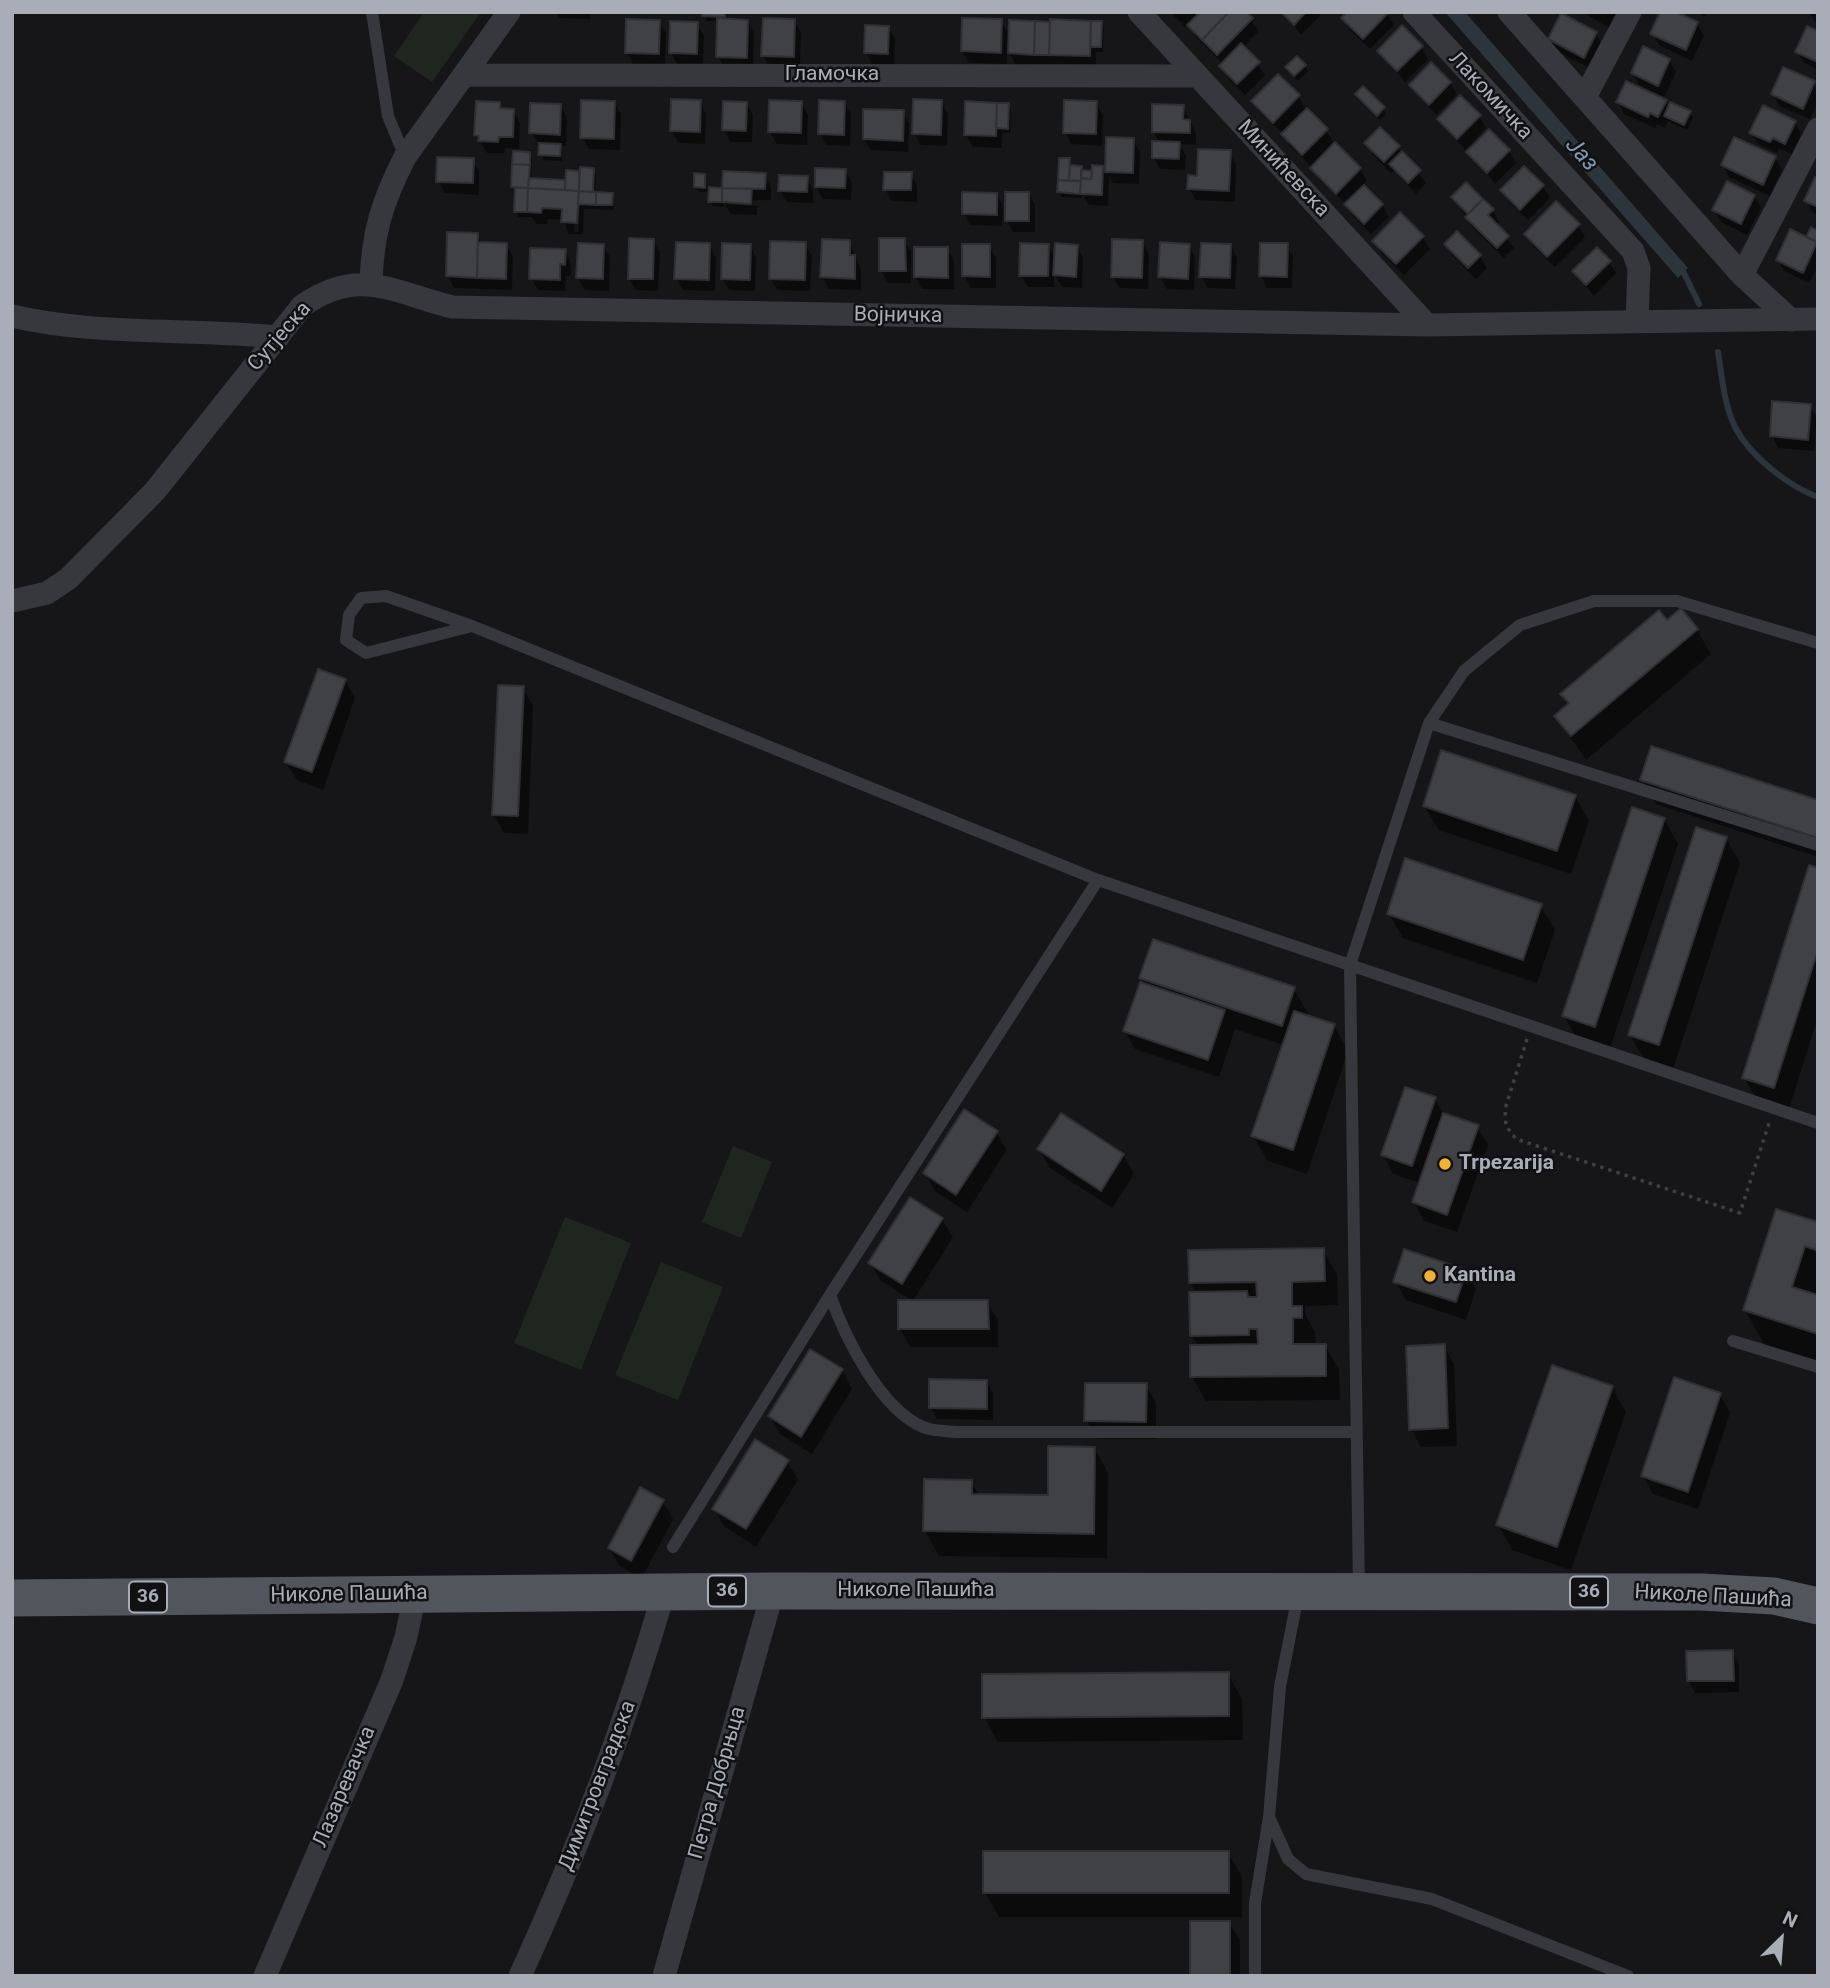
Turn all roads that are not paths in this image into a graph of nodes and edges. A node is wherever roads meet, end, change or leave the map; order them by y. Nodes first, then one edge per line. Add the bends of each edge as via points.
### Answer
1 (372, 12) edge
2 (509, 12) edge
3 (1139, 12) edge
4 (1414, 12) edge
5 (1509, 12) edge
6 (1630, 12) edge
7 (465, 75) junction
8 (1198, 76) junction
9 (1585, 97) junction
10 (1818, 129) edge
11 (405, 157) junction
12 (1742, 275) junction
13 (371, 285) junction
14 (12, 316) edge
15 (1818, 319) edge
16 (1637, 320) junction
17 (1791, 320) junction
18 (1427, 325) junction
19 (278, 337) junction
20 (12, 601) edge
21 (472, 626) junction
22 (1818, 643) edge
23 (1429, 723) junction
24 (1818, 845) edge
25 (1098, 880) junction
26 (1350, 965) junction
27 (1818, 1123) edge
28 (830, 1295) junction
29 (1734, 1340) dead end
30 (1818, 1367) edge
31 (1357, 1432) junction
32 (673, 1547) dead end
33 (773, 1591) junction
34 (1299, 1591) junction
35 (1359, 1591) junction
36 (664, 1592) junction
37 (415, 1594) junction
38 (12, 1598) edge
39 (1818, 1606) edge
40 (1269, 1817) junction
41 (265, 1976) edge
42 (520, 1976) edge
43 (664, 1976) edge
44 (1255, 1976) edge
45 (1628, 1976) edge

1 - 11 lane via 388,116
2 - 7 street
3 - 8 street, Минићевска
4 - 16 street, Лакомичка via 1633,251 1639,268
5 - 9 street
6 - 9 street
7 - 8 street, Гламочка
7 - 11 street
8 - 18 street, Минићевска
9 - 12 street
10 - 12 street
11 - 13 street via 381,207
12 - 17 street
13 - 18 street, Војничка via 452,307
13 - 19 street, Сутјеска via 341,285 322,291 302,306
14 - 19 street via 114,329
15 - 17 street, Војничка
16 - 17 street, Војничка
16 - 18 street, Војничка
19 - 20 street, Сутјеска via 155,491 68,579 47,593
21 - 21 lane via 386,596 361,598 349,615 346,640 366,653
21 - 25 lane
22 - 23 lane via 1677,601 1594,601 1520,625 1464,671
23 - 24 lane
23 - 26 lane
25 - 26 lane
25 - 28 lane
26 - 27 lane
26 - 31 lane
28 - 31 lane via 842,1327 873,1379 905,1417 925,1428 956,1432
28 - 32 lane
29 - 30 lane
31 - 35 lane
33 - 34 main road, Николе Пашића / 36
33 - 36 main road, Николе Пашића / 36
33 - 43 street, Петра Добрњца
34 - 35 main road, Николе Пашића / 36
34 - 40 lane via 1280,1687
35 - 39 main road, Николе Пашића / 36 via 1723,1593
36 - 37 main road, Николе Пашића / 36
36 - 42 street, Димитровградска via 610,1760
37 - 38 main road, Николе Пашића / 36
37 - 41 street, Лазаревачка via 392,1679
40 - 44 lane via 1255,1903
40 - 45 lane via 1288,1859 1306,1874 1432,1899

